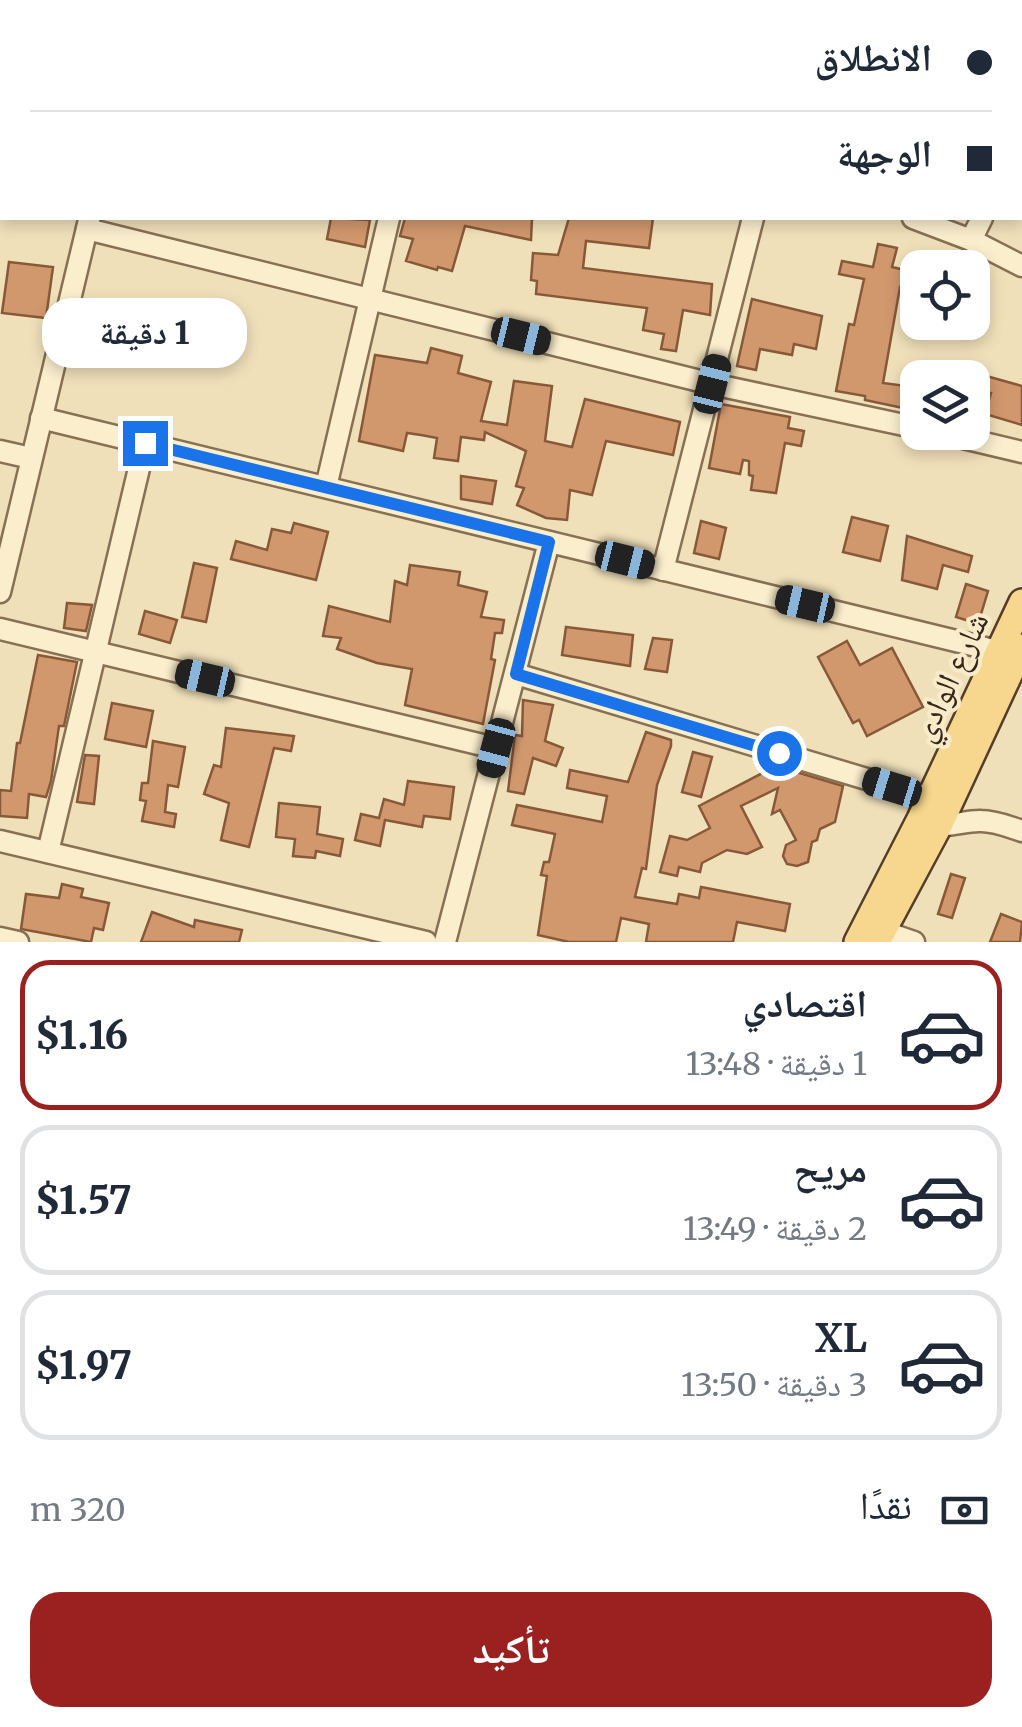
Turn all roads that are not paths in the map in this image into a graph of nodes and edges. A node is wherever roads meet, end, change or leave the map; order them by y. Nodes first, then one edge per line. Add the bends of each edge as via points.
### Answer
1 (388, 220) edge
2 (753, 220) edge
3 (918, 220) edge
4 (981, 220) edge
5 (88, 224) edge
6 (971, 240) junction
7 (1022, 266) edge
8 (368, 298) junction
9 (712, 384) junction
10 (41, 418) junction
11 (900, 424) edge
12 (145, 443) junction
13 (990, 444) edge
14 (0, 451) edge
15 (1022, 452) edge
16 (32, 458) junction
17 (326, 488) junction
18 (549, 542) junction
19 (663, 570) junction
20 (0, 592) edge
21 (1022, 602) edge
22 (0, 629) edge
23 (1009, 649) edge
24 (96, 652) junction
25 (516, 674) junction
26 (496, 748) junction
27 (930, 815) junction
28 (1022, 832) edge
29 (0, 841) edge
30 (48, 852) junction
31 (342, 932) edge
32 (880, 936) edge
33 (0, 938) edge
34 (18, 942) edge
35 (426, 942) edge
36 (446, 942) edge
37 (857, 942) edge
38 (914, 942) edge

1 - 8 street
2 - 9 street
3 - 6 street
4 - 6 street
5 - 8 street
5 - 10 street
6 - 7 street
8 - 9 street
8 - 17 street
9 - 11 street
9 - 19 street
10 - 12 street
10 - 16 street
12 - 17 street
12 - 24 street
13 - 15 street
14 - 16 street
16 - 20 street
17 - 18 street
18 - 19 street
18 - 25 street
19 - 23 street
21 - 23 main road, شارع الوادي
22 - 24 street
23 - 27 main road, شارع الوادي
24 - 26 street
24 - 30 street
25 - 26 street
25 - 27 street
26 - 36 street
27 - 28 street
27 - 32 main road, شارع الوادي
27 - 37 main road, شارع الوادي
29 - 30 street
30 - 31 street
31 - 35 street
32 - 38 street
33 - 34 street

